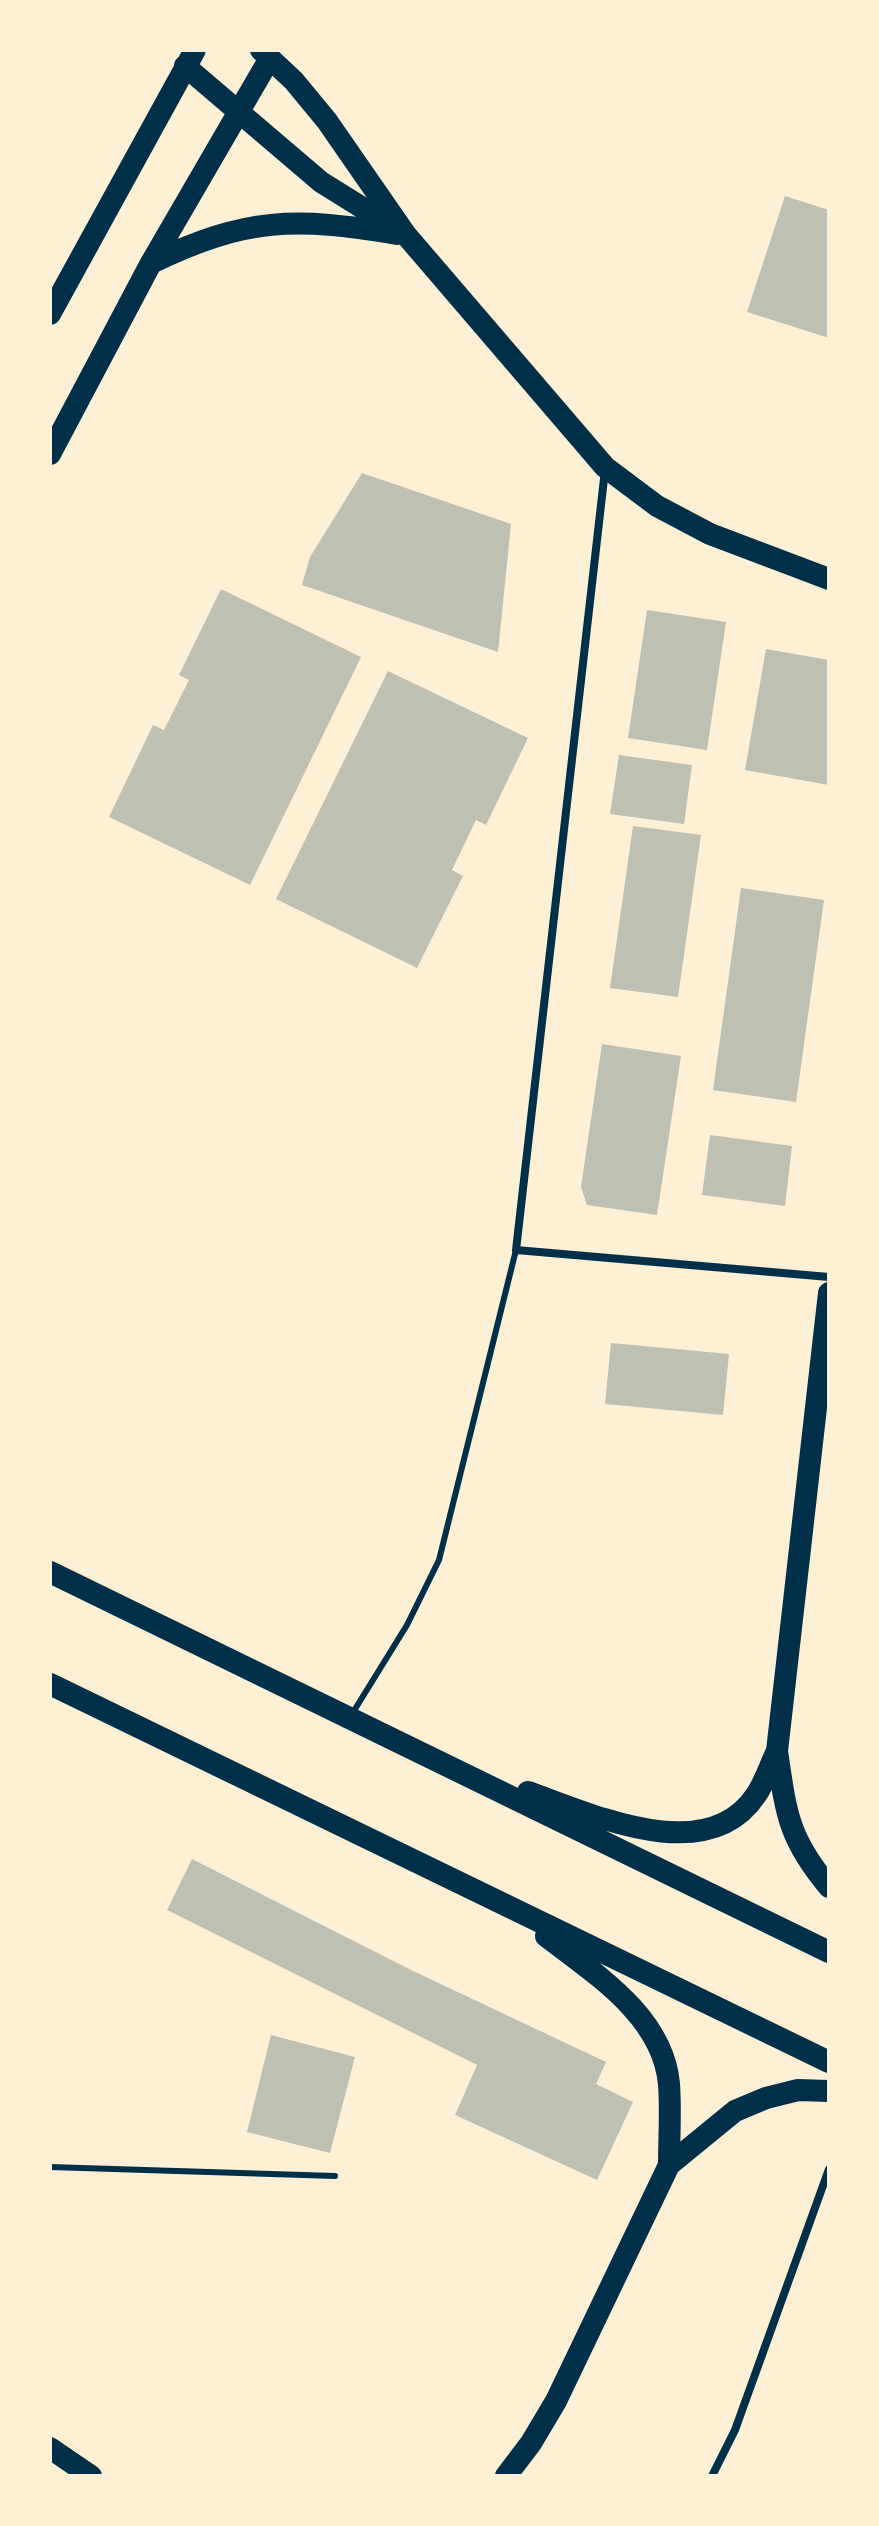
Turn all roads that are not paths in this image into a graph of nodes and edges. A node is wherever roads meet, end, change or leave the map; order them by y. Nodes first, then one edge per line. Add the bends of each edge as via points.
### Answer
1 (266, 54) edge
2 (190, 58) edge
3 (237, 112) junction
4 (406, 235) junction
5 (151, 263) junction
6 (50, 314) edge
7 (50, 454) edge
8 (605, 467) junction
9 (829, 579) edge
10 (516, 1250) junction
11 (829, 1277) edge
12 (829, 1293) edge
13 (50, 1572) edge
14 (50, 1684) edge
15 (350, 1717) junction
16 (777, 1751) junction
17 (439, 1761) junction
18 (829, 1887) edge
19 (511, 1909) junction
20 (829, 1952) edge
21 (829, 2062) edge
22 (829, 2091) edge
23 (669, 2165) junction
24 (50, 2167) edge
25 (829, 2169) edge
26 (335, 2176) dead end
27 (50, 2448) edge
28 (91, 2476) edge
29 (506, 2476) edge
30 (712, 2476) edge

1 - 3 highway
1 - 4 highway via 327,121
2 - 3 highway
2 - 6 highway
3 - 4 highway via 321,182
3 - 5 highway
4 - 5 highway via 322,223 259,224 203,238
4 - 8 highway
5 - 7 highway
8 - 9 highway via 657,506 710,534
8 - 10 street
10 - 11 street
10 - 15 lane via 439,1560 407,1625
12 - 16 highway
13 - 15 highway
14 - 19 highway
15 - 17 highway
16 - 17 highway via 755,1797 726,1821 686,1832 627,1827
16 - 18 highway via 787,1815 803,1857
17 - 20 highway
19 - 21 highway
19 - 23 highway via 614,1989 639,2015 660,2052 669,2083
22 - 23 highway via 798,2090 735,2111
23 - 29 highway via 556,2401
24 - 26 lane
25 - 30 street via 735,2430
27 - 28 highway

